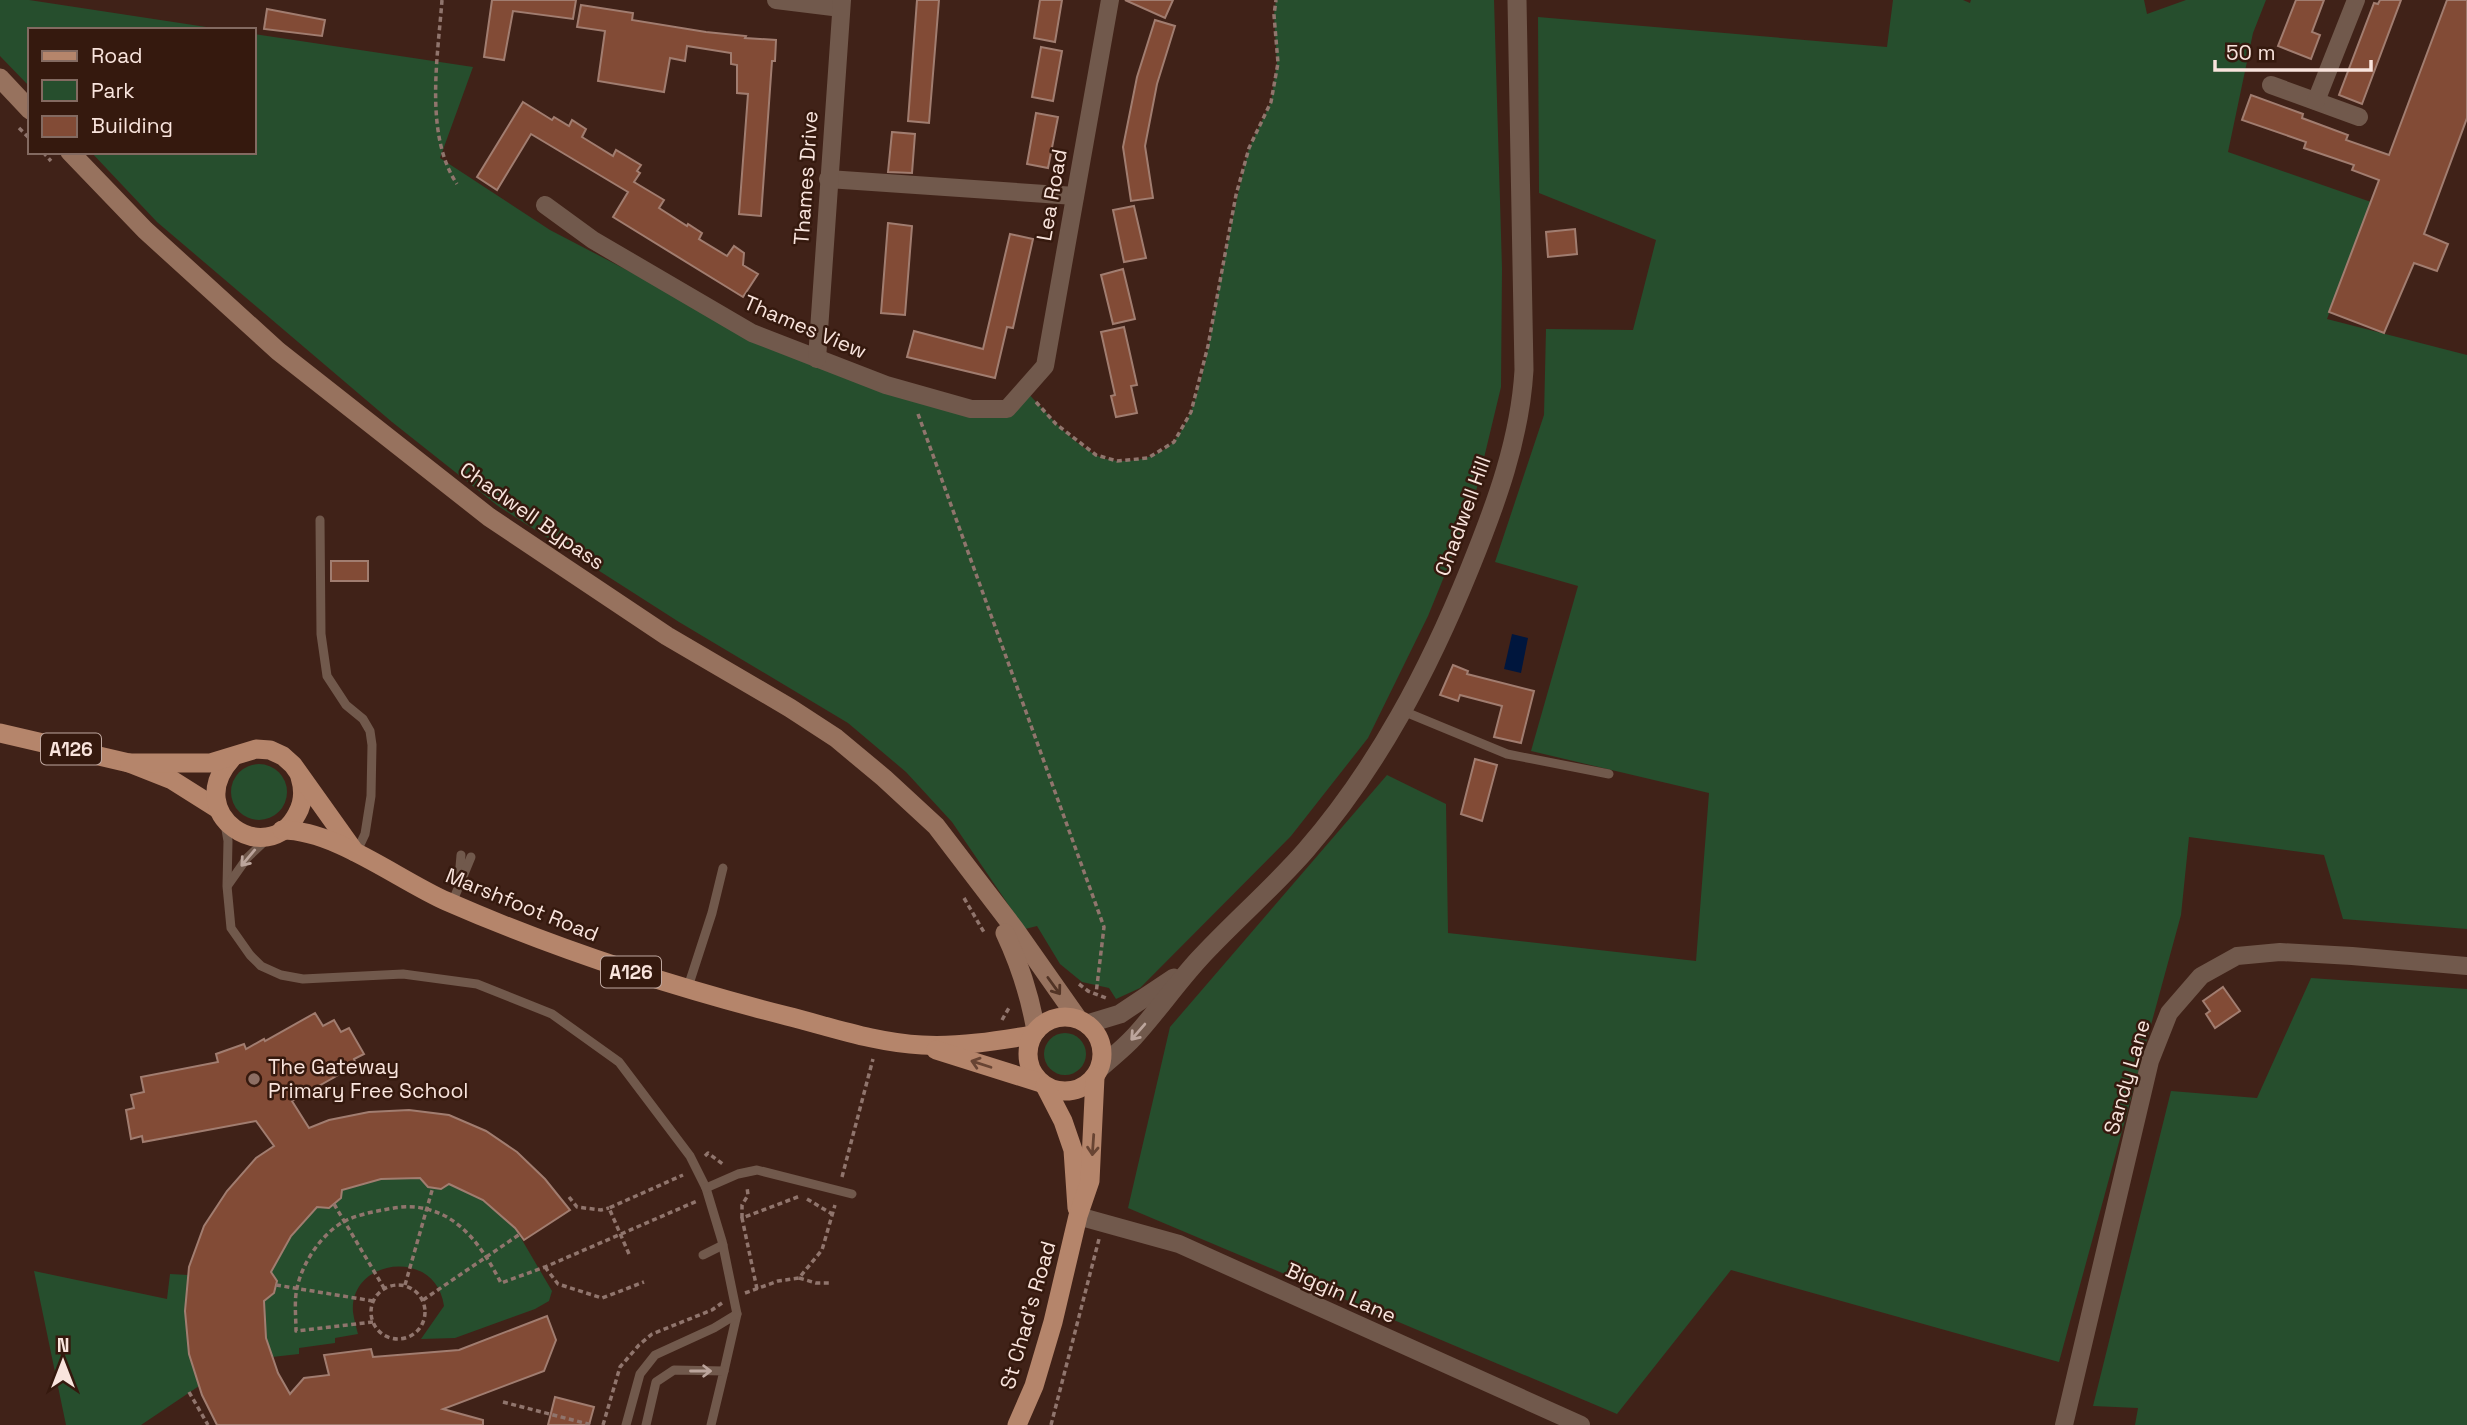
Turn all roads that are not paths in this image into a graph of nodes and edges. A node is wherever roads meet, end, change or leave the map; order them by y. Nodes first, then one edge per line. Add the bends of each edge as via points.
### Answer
1 (776, 0) edge
2 (1110, 0) edge
3 (1517, 0) edge
4 (2357, 0) edge
5 (841, 4) edge
6 (0, 78) edge
7 (2271, 85) dead end
8 (2316, 101) junction
9 (28, 108) edge
10 (2359, 117) dead end
11 (72, 154) edge
12 (828, 179) junction
13 (1075, 196) junction
14 (545, 205) dead end
15 (817, 359) junction
16 (1024, 390) joint
17 (320, 520) dead end
18 (1403, 711) junction
19 (0, 733) edge
20 (232, 758) junction
21 (129, 763) junction
22 (293, 765) junction
23 (1609, 775) dead end
24 (221, 815) junction
25 (279, 832) junction
26 (356, 853) junction
27 (466, 856) dead end
28 (723, 868) dead end
29 (227, 887) junction
30 (986, 891) junction
31 (456, 895) junction
32 (1197, 960) junction
33 (2467, 966) edge
34 (687, 990) junction
35 (1082, 1021) junction
36 (1034, 1033) junction
37 (922, 1045) junction
38 (1097, 1073) junction
39 (1043, 1084) junction
40 (707, 1192) junction
41 (852, 1195) dead end
42 (1078, 1216) junction
43 (723, 1245) junction
44 (703, 1255) dead end
45 (737, 1314) junction
46 (724, 1371) junction
47 (1553, 1419) edge
48 (626, 1425) edge
49 (646, 1425) edge
50 (711, 1425) edge
51 (1017, 1425) edge
52 (1581, 1425) edge
53 (2064, 1425) edge

1 - 5 street
2 - 13 street, Lea Road
3 - 18 street, Chadwell Hill via 1522,394 1507,469 1488,523 1449,619
4 - 8 street
5 - 12 street, Thames Drive
6 - 9 main road
7 - 8 street
8 - 10 street
11 - 30 main road, Chadwell Bypass via 145,230 278,351 489,517 667,636 846,746 936,826
12 - 13 street
12 - 15 street, Thames Drive
13 - 16 street, Lea Road via 1045,366
14 - 15 street, Thames View via 593,240 740,326
15 - 16 street, Thames View via 971,409 1007,409
17 - 26 lane via 321,634 327,676 346,705 363,719 372,745 371,796 365,834
18 - 23 lane via 1507,754
18 - 32 street, Chadwell Hill via 1348,798 1306,850
19 - 21 main road, Marshfoot Road / A126
20 - 21 main road, Marshfoot Road / A126 via 210,763
20 - 22 main road, Marshfoot Road / A126 via 256,748 270,750
20 - 24 main road via 216,781
21 - 24 main road, Marshfoot Road / A126 via 173,780
22 - 25 main road via 303,796 295,819
22 - 26 main road, Marshfoot Road / A126
24 - 25 main road, Marshfoot Road / A126 via 234,830 251,836
24 - 29 lane via 228,841
25 - 26 main road, Marshfoot Road / A126 via 312,833
25 -> 29 lane via 260,845
26 - 31 main road, Marshfoot Road / A126 via 393,874
27 - 31 lane
28 - 34 lane
29 - 40 lane via 230,928 261,966 281,975 303,979 404,974 477,984 552,1014 619,1062 690,1156
30 -> 35 main road, Chadwell Bypass
30 - 36 main road, Chadwell Bypass via 1019,962 1031,1001
31 - 34 main road, Marshfoot Road / A126 via 574,953
32 - 35 street, Chadwell Hill via 1120,1014
32 -> 38 street, Chadwell Hill via 1133,1038
33 - 53 street, Sandy Lane via 2280,952 2237,956 2200,976 2169,1013 2150,1061
34 - 37 main road, Marshfoot Road / A126 via 862,1035
35 - 36 main road via 1058,1018
35 - 38 main road via 1102,1047
36 - 37 main road, Marshfoot Road / A126 via 984,1043
36 - 39 main road via 1028,1061
39 -> 37 main road, Marshfoot Road / A126
38 - 39 main road via 1083,1087 1071,1091
38 -> 42 main road, St Chad's Road via 1090,1181
39 - 42 main road, St Chad's Road via 1073,1150
40 - 41 lane via 757,1170
40 - 43 lane
42 - 47 street, Biggin Lane via 1179,1244
42 - 51 main road, St Chad's Road via 1042,1360
43 - 44 lane
43 - 45 lane
45 - 46 lane
45 - 48 lane via 655,1355 640,1374
49 -> 46 lane via 656,1382 674,1370
46 - 50 lane
47 - 52 street, Biggin Lane

